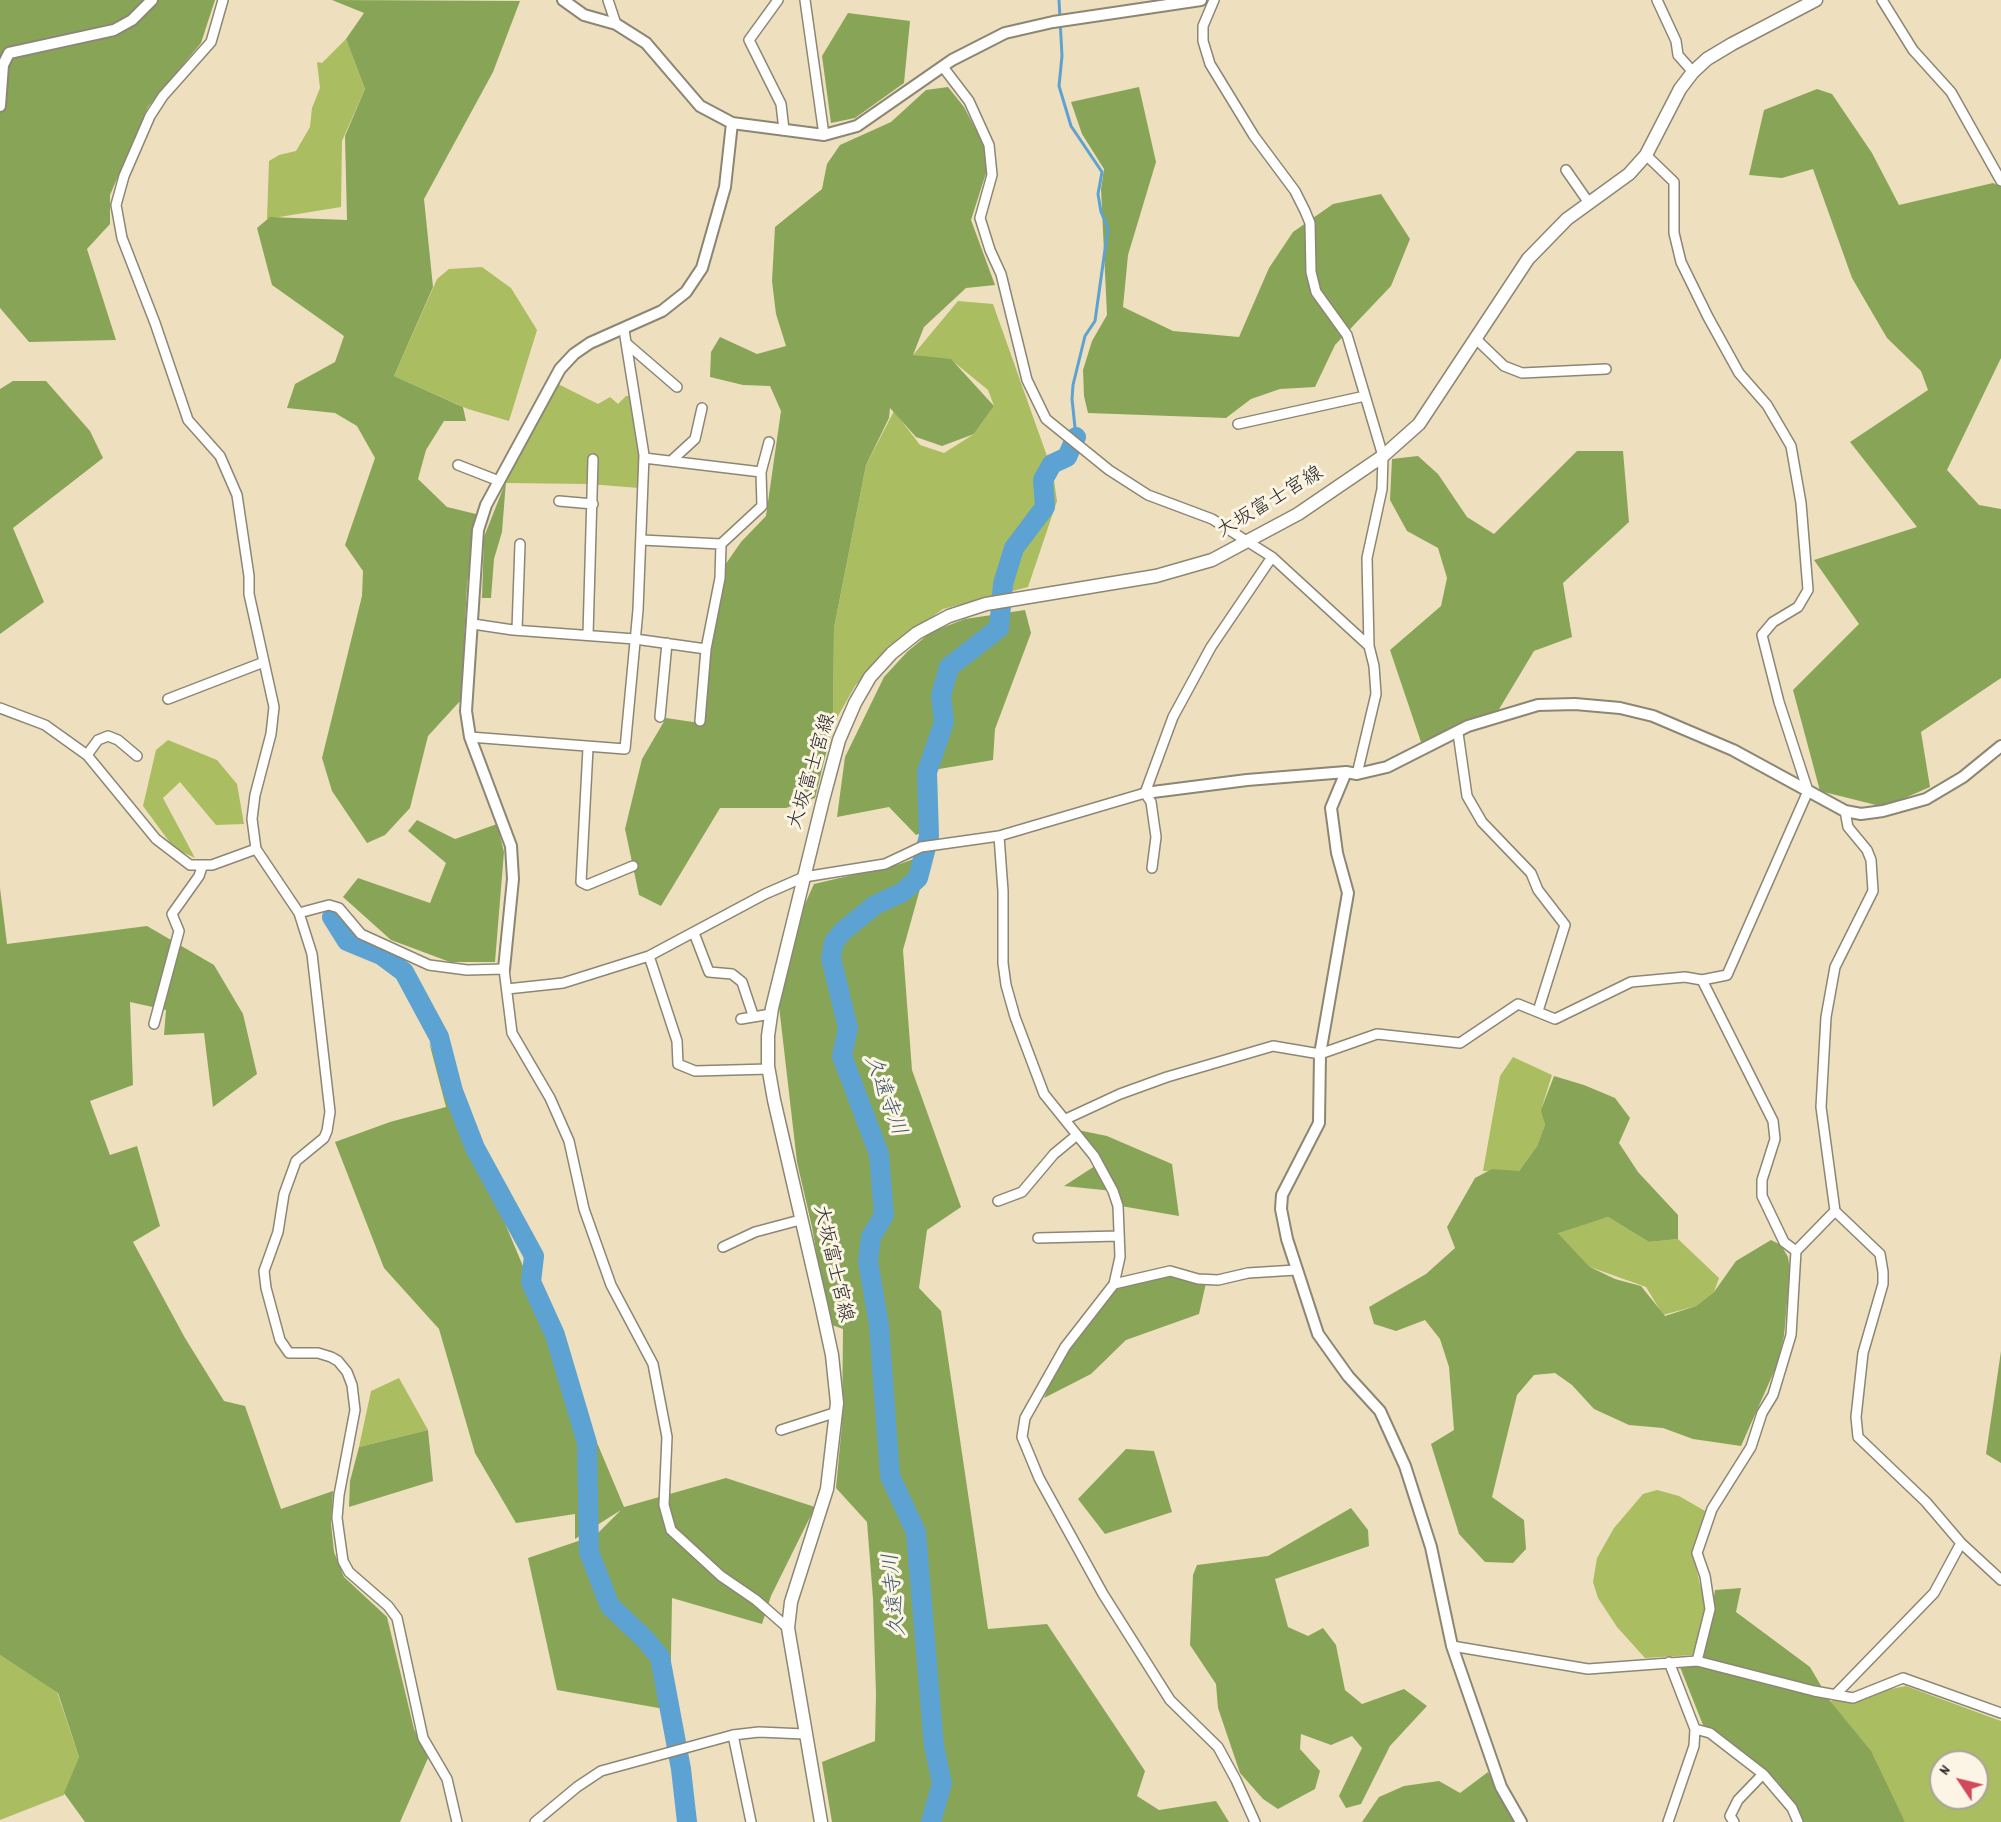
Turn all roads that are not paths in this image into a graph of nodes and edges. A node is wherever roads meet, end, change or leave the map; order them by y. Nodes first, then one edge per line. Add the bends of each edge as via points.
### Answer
1 (152, 0) edge
2 (223, 0) edge
3 (563, 0) edge
4 (608, 0) edge
5 (778, 0) edge
6 (805, 0) edge
7 (1201, 0) edge
8 (1214, 0) edge
9 (1657, 0) edge
10 (1816, 0) edge
11 (1882, 0) edge
12 (616, 24) junction
13 (944, 67) junction
14 (1693, 72) junction
15 (0, 106) edge
16 (732, 123) junction
17 (784, 130) junction
18 (824, 135) junction
19 (1646, 155) junction
20 (1566, 170) dead end
21 (2001, 181) edge
22 (1589, 203) junction
23 (624, 330) junction
24 (1475, 339) junction
25 (626, 343) junction
26 (1606, 369) dead end
27 (677, 387) dead end
28 (1365, 396) junction
29 (702, 408) dead end
30 (1238, 424) dead end
31 (769, 442) dead end
32 (1383, 456) junction
33 (644, 458) junction
34 (593, 459) dead end
35 (671, 461) junction
36 (458, 465) dead end
37 (761, 472) junction
38 (499, 481) junction
39 (560, 501) dead end
40 (593, 504) junction
41 (642, 540) junction
42 (1250, 542) junction
43 (520, 544) dead end
44 (721, 544) junction
45 (1272, 557) junction
46 (473, 624) junction
47 (517, 630) junction
48 (588, 635) junction
49 (634, 639) junction
50 (667, 643) junction
51 (1369, 646) junction
52 (706, 649) junction
53 (264, 662) junction
54 (168, 699) dead end
55 (0, 708) edge
56 (660, 717) dead end
57 (700, 721) dead end
58 (1458, 733) junction
59 (470, 737) junction
60 (2001, 746) edge
61 (588, 748) junction
62 (87, 755) junction
63 (137, 756) dead end
64 (1351, 773) junction
65 (1808, 791) junction
66 (1145, 793) junction
67 (1845, 811) junction
68 (999, 836) junction
69 (256, 849) junction
70 (633, 866) dead end
71 (201, 867) junction
72 (1152, 868) dead end
73 (804, 878) junction
74 (299, 913) junction
75 (694, 933) junction
76 (649, 956) junction
77 (504, 969) junction
78 (1702, 980) junction
79 (507, 989) junction
80 (1538, 1011) junction
81 (771, 1014) junction
82 (753, 1015) junction
83 (741, 1019) dead end
84 (154, 1024) dead end
85 (1320, 1054) junction
86 (769, 1069) junction
87 (1066, 1119) junction
88 (1077, 1134) junction
89 (998, 1201) dead end
90 (1835, 1211) junction
91 (800, 1220) junction
92 (1118, 1236) junction
93 (1038, 1238) dead end
94 (723, 1247) dead end
95 (1796, 1251) junction
96 (1296, 1270) junction
97 (1114, 1284) junction
98 (837, 1412) junction
99 (780, 1430) dead end
100 (1961, 1543) junction
101 (2001, 1580) edge
102 (788, 1628) junction
103 (1452, 1646) junction
104 (1697, 1661) junction
105 (1669, 1662) junction
106 (1835, 1695) junction
107 (2001, 1713) edge
108 (1695, 1729) junction
109 (804, 1734) junction
110 (733, 1735) junction
111 (1763, 1774) junction
112 (457, 1822) edge
113 (535, 1822) edge
114 (751, 1822) edge
115 (821, 1822) edge
116 (1255, 1822) edge
117 (1521, 1822) edge
118 (1668, 1822) edge
119 (1734, 1822) edge
120 (1798, 1822) edge

1 - 15 street via 114,30 9,53 3,65
2 - 53 street via 211,42 150,116 116,205 122,238 188,420 220,456 237,495 249,594
3 - 12 street via 584,15
4 - 12 street
5 - 17 street via 749,40 781,104
6 - 18 street
7 - 13 street via 1005,33
8 - 28 street via 1203,26 1210,64 1305,211 1310,223 1311,272 1316,292 1347,335
9 - 14 street via 1676,41 1678,55
10 - 14 main road, 大坂富士宮線 via 1732,44
11 - 21 street via 1913,50 1951,92
12 - 16 street via 646,43 700,106
13 - 18 street via 864,122
13 - 42 street via 969,101 989,145 992,175 980,218 1001,274 1026,380 1046,419 1148,495 1212,519
14 - 19 main road, 大坂富士宮線
16 - 17 street
16 - 23 street via 724,187 702,268 686,292 662,311
17 - 18 street
19 - 22 main road, 大坂富士宮線 via 1629,174
19 - 65 street via 1674,182 1676,243 1708,317 1739,373 1767,405 1791,446 1801,502 1808,590 1798,607 1773,622 1762,635
20 - 22 street
22 - 24 main road, 大坂富士宮線 via 1547,237 1528,259
23 - 25 street
23 - 38 street via 590,343 560,369
24 - 26 street via 1504,366 1522,373
24 - 32 main road, 大坂富士宮線 via 1419,424
25 - 27 street
25 - 33 street
28 - 30 street
28 - 32 street
29 - 35 street via 695,439
31 - 37 street
32 - 42 main road, 大坂富士宮線
32 - 51 street via 1382,489 1367,558
33 - 35 street
33 - 41 street
34 - 40 street
35 - 37 street
36 - 38 street
37 - 44 street via 762,506
38 - 46 street via 478,530
39 - 40 street
40 - 48 street
41 - 44 street
41 - 49 street
42 - 45 street
42 - 73 main road, 大坂富士宮線 via 1212,560 1156,576 986,604 917,633 870,677 839,740
43 - 47 street
44 - 52 street via 720,578
45 - 51 street
45 - 66 street via 1211,647 1178,708
46 - 47 street
46 - 59 street via 466,711
47 - 48 street
48 - 49 street
49 - 50 street
49 - 61 street via 625,749
50 - 52 street
50 - 56 street
51 - 64 street via 1376,694
52 - 57 street
53 - 54 street
53 - 69 street via 274,707 255,795 252,819
55 - 62 street via 45,725
58 - 64 street via 1387,767
58 - 65 street via 1495,716 1538,705 1620,708 1684,727
58 - 80 street via 1467,796 1477,814 1492,836 1531,873 1538,890 1565,925
59 - 61 street
59 - 77 street via 511,846 513,879
60 - 67 street via 1963,777 1926,799 1883,811
61 - 70 street via 581,882 587,885
62 - 63 street via 98,740 108,736
62 - 71 street via 156,839 190,865
64 - 66 street via 1247,780
64 - 85 street via 1331,808 1348,893
65 - 67 street
65 - 78 street via 1727,975
66 - 68 street
66 - 72 street via 1151,802 1156,837
67 - 90 street via 1848,827 1867,850 1874,872 1869,902 1835,966 1826,1017 1821,1107
68 - 73 street via 922,847 885,864
68 - 87 street via 1006,985 1044,1094
69 - 71 street
69 - 74 street
71 - 84 street via 199,876 172,914 179,931
73 - 75 street via 765,894
73 - 81 main road, 大坂富士宮線
74 - 77 street via 329,905 339,908 361,934 429,965
74 - 112 street via 312,954 330,1112 324,1138 296,1161 264,1271 266,1288 277,1333 289,1353 318,1353 338,1360 352,1385 355,1410 339,1494 338,1529 343,1562 397,1618 423,1738 447,1779
75 - 76 street
75 - 82 street via 709,972 739,977
76 - 79 street via 563,983
76 - 86 street via 677,1041 678,1064 695,1071
77 - 79 street
78 - 80 street via 1685,977 1631,982 1555,1019
78 - 95 street via 1773,1121 1775,1139 1762,1180 1762,1196 1785,1242
79 - 102 street via 512,1033 550,1098 570,1142 584,1209 611,1285 653,1364 667,1437 664,1505 671,1530 721,1576
80 - 85 street via 1518,1004 1460,1043 1377,1034
81 - 82 street
81 - 86 main road, 大坂富士宮線
82 - 83 street
85 - 87 street via 1273,1047 1243,1054 1120,1094
85 - 96 street via 1319,1123 1282,1195 1281,1209
86 - 91 main road, 大坂富士宮線
87 - 88 street
88 - 89 street via 1022,1192
88 - 92 street via 1113,1191 1118,1206
90 - 95 street
90 - 100 street via 1880,1254 1883,1272 1863,1353 1856,1417 1858,1437 1926,1502
91 - 94 street via 755,1232
91 - 98 main road, 大坂富士宮線 via 832,1355
92 - 93 street
92 - 97 street via 1120,1257
95 - 104 street via 1791,1335 1773,1395 1762,1413 1751,1447 1712,1509 1697,1553 1710,1609
96 - 97 street via 1248,1273 1218,1280 1170,1271
96 - 103 street via 1318,1334 1380,1411 1404,1466 1431,1547
97 - 116 street via 1065,1347 1025,1418 1022,1437 1039,1478 1103,1594 1170,1700 1218,1747
98 - 99 street
98 - 102 main road, 大坂富士宮線 via 826,1489 791,1602
100 - 101 street
100 - 106 street via 1934,1593
102 - 109 main road, 大坂富士宮線
103 - 105 street via 1588,1669
103 - 117 street via 1501,1787
104 - 105 street
104 - 106 street
105 - 108 street
106 - 107 street via 1853,1698 1903,1678
108 - 111 street via 1710,1734
108 - 118 street via 1694,1746
109 - 110 street
109 - 115 main road, 大坂富士宮線
110 - 113 street via 601,1771
110 - 114 street
111 - 119 street via 1738,1800 1730,1816
111 - 120 street via 1792,1808

